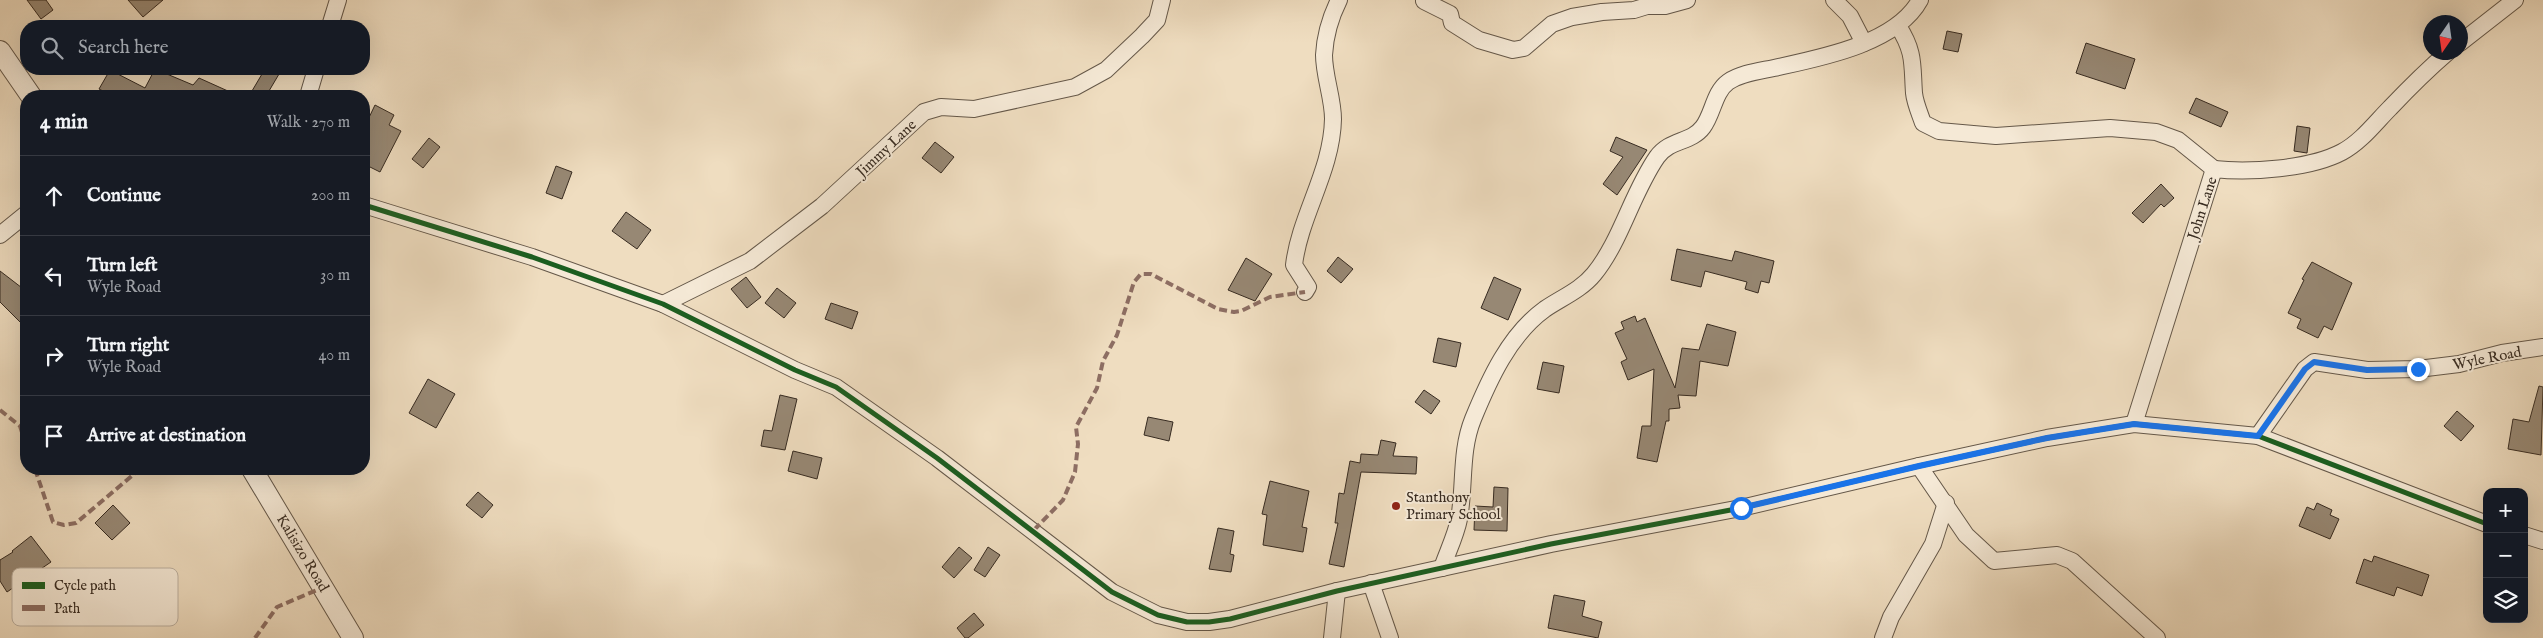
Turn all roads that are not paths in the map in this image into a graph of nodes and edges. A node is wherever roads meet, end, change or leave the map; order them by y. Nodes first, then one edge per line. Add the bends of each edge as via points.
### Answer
1 (338, 0) edge
2 (1162, 0) edge
3 (1339, 0) edge
4 (1422, 0) edge
5 (1687, 0) edge
6 (1834, 0) edge
7 (1920, 0) edge
8 (2515, 0) edge
9 (332, 20) edge
10 (1898, 26) junction
11 (2468, 37) edge
12 (1864, 43) junction
13 (0, 51) edge
14 (2439, 60) edge
15 (314, 75) edge
16 (27, 90) edge
17 (310, 90) edge
18 (2214, 169) junction
19 (370, 207) edge
20 (20, 219) edge
21 (0, 235) edge
22 (1305, 292) dead end
23 (664, 304) junction
24 (2543, 347) edge
25 (2134, 424) junction
26 (2258, 436) junction
27 (1919, 466) junction
28 (256, 475) edge
29 (1946, 503) junction
30 (2483, 522) edge
31 (2528, 536) edge
32 (2543, 541) edge
33 (1442, 568) junction
34 (1371, 584) junction
35 (1337, 591) junction
36 (353, 638) edge
37 (1332, 638) edge
38 (1390, 638) edge
39 (1883, 638) edge
40 (2157, 638) edge

1 - 9 street
2 - 23 street, Jimmy Lane via 1157,20 1106,70 1075,87 974,110 941,107 924,112 822,206 750,261
3 - 22 street via 1324,55 1333,120 1327,154 1314,200 1305,216 1294,265 1308,287
4 - 5 street via 1450,14 1452,23 1470,36 1513,50 1524,48 1552,24 1572,17 1665,6
6 - 12 street via 1850,16
7 - 10 street
8 - 11 street
10 - 12 street
10 - 18 street via 1909,42 1914,96 1924,123 1939,131 1996,136 2110,128 2156,132 2178,140
12 - 33 street via 1819,58 1743,75 1728,82 1696,136 1675,142 1659,154 1593,276 1530,321 1510,344 1466,440 1459,520
13 - 16 street
14 - 18 street, John Lane via 2362,137 2342,152 2309,163 2257,169
15 - 17 street
18 - 25 street, John Lane
19 - 23 street via 532,257
20 - 21 street
23 - 35 street via 795,370 836,387 937,458 1112,592 1158,615 1187,622 1209,622
24 - 26 street, Wyle Road via 2418,369 2367,370 2314,362 2305,369
25 - 26 street
25 - 27 street via 2047,438
26 - 30 street
27 - 29 street
27 - 33 street via 1741,508
28 - 36 street, Kalisizo Road
29 - 39 street via 1933,544 1891,617
29 - 40 street via 1966,535 1994,561 2057,555 2072,561
31 - 32 street
33 - 34 street
34 - 35 street
34 - 38 street
35 - 37 street

